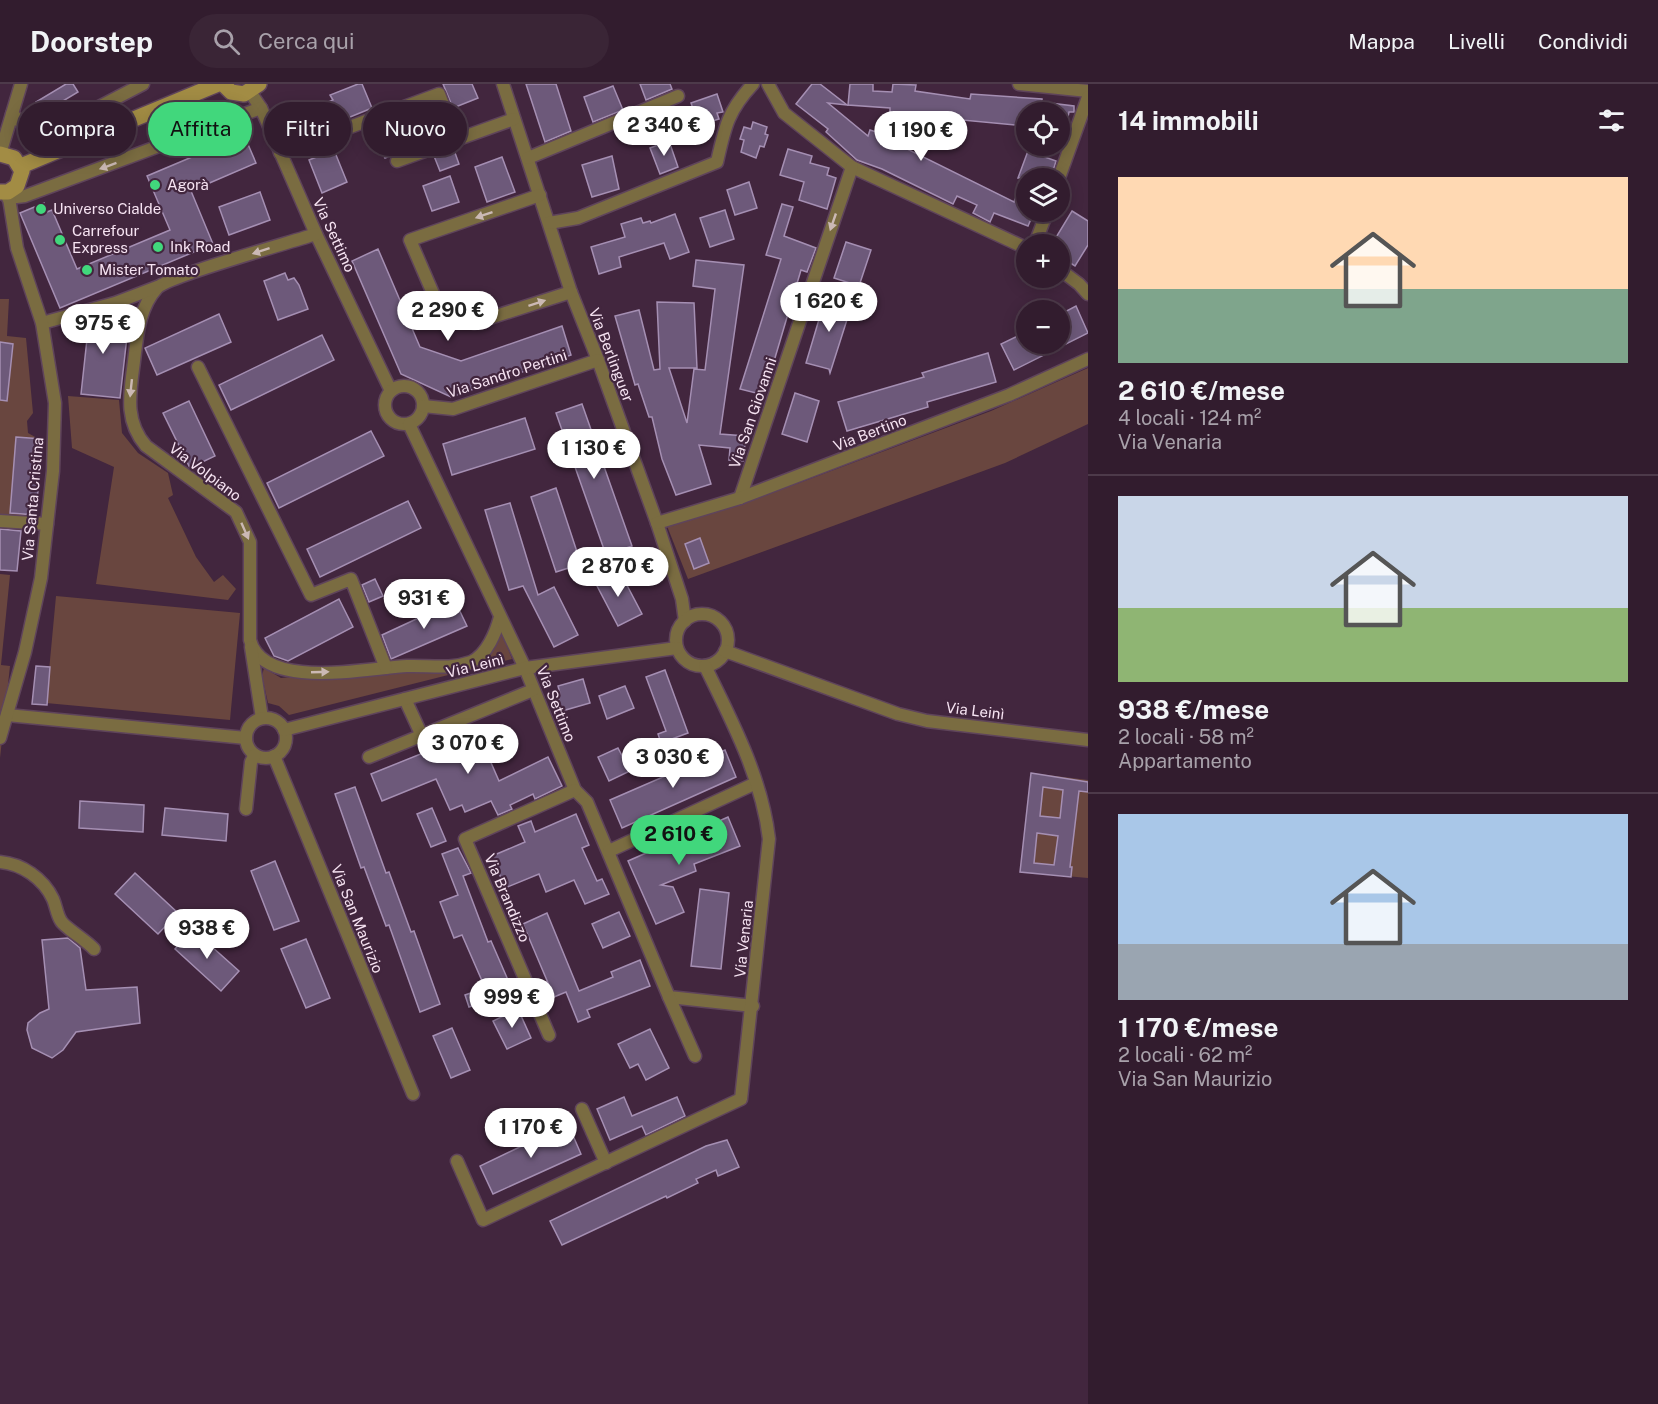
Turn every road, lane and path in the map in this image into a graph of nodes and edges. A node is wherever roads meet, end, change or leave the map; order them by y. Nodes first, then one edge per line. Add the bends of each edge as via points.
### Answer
1 (21, 84) edge
2 (143, 84) edge
3 (218, 84) edge
4 (223, 84) edge
5 (502, 84) edge
6 (753, 84) edge
7 (768, 84) edge
8 (1019, 84) edge
9 (254, 88) edge
10 (1088, 91) edge
11 (678, 96) dead end
12 (1088, 97) edge
13 (417, 102) edge
14 (442, 102) edge
15 (261, 108) junction
16 (12, 114) junction
17 (264, 115) edge
18 (514, 118) junction
19 (467, 135) edge
20 (0, 154) edge
21 (281, 156) edge
22 (408, 156) edge
23 (528, 158) junction
24 (397, 160) dead end
25 (21, 166) junction
26 (852, 167) junction
27 (1063, 168) edge
28 (5, 194) edge
29 (540, 195) junction
30 (549, 223) junction
31 (316, 234) junction
32 (1016, 243) edge
33 (1070, 277) edge
34 (158, 286) junction
35 (571, 292) junction
36 (1088, 294) edge
37 (42, 323) junction
38 (1088, 359) edge
39 (598, 360) junction
40 (198, 367) dead end
41 (391, 391) junction
42 (423, 406) junction
43 (409, 424) junction
44 (740, 498) junction
45 (0, 521) edge
46 (657, 523) junction
47 (47, 524) junction
48 (682, 599) junction
49 (697, 615) junction
50 (500, 616) junction
51 (685, 621) junction
52 (251, 647) junction
53 (677, 648) junction
54 (725, 651) junction
55 (705, 666) junction
56 (386, 668) junction
57 (525, 668) junction
58 (533, 690) junction
59 (405, 699) junction
60 (7, 715) junction
61 (262, 718) junction
62 (284, 730) junction
63 (422, 736) junction
64 (0, 738) edge
65 (246, 738) junction
66 (1088, 740) edge
67 (255, 755) junction
68 (274, 756) junction
69 (369, 758) dead end
70 (756, 783) junction
71 (575, 790) junction
72 (246, 809) dead end
73 (609, 851) junction
74 (0, 862) edge
75 (94, 949) dead end
76 (669, 997) junction
77 (753, 1006) junction
78 (549, 1035) dead end
79 (695, 1056) dead end
80 (413, 1094) dead end
81 (582, 1109) dead end
82 (458, 1161) dead end
83 (606, 1162) junction

1 - 16 street
2 - 16 street via 39,135 26,130
3 - 25 street
4 - 9 street via 237,94
5 - 18 street, Via Berlinguer
6 - 30 street via 735,105 717,162 578,218
7 - 26 street via 784,113
8 - 10 street
9 - 15 street, Via Settimo
11 - 23 street
12 - 27 street
13 - 14 street via 439,94
15 - 17 street, Via Settimo
15 -> 28 street via 26,196
16 - 20 street
18 - 19 street
18 - 23 street, Via Berlinguer
20 - 25 street via 10,155
21 - 31 street, Via Settimo
22 - 24 street
23 - 29 street, Via Berlinguer
25 - 28 street via 20,182
26 - 32 street
26 -> 44 street, Via San Giovanni
28 - 37 street, Via Santa Cristina via 17,248
29 - 30 street, Via Berlinguer
29 -> 35 street via 410,240 438,305 457,307 474,323
30 - 35 street, Via Berlinguer
31 -> 34 street
31 - 41 street, Via Settimo
33 - 36 street
34 - 37 street via 115,303
34 -> 52 street, Via Volpiano via 142,312 130,394 131,423 146,446 236,512 245,527 250,542
35 - 39 street, Via Berlinguer
37 - 47 street, Via Santa Cristina via 55,403
38 - 44 street, Via Bertino via 1009,396
39 - 42 street, Via Sandro Pertini via 453,409
39 - 46 street, Via Berlinguer
40 - 56 street via 311,595 351,579
41 - 42 street via 409,387 419,394
41 - 43 street via 385,402 387,414 396,423
42 - 43 street via 419,417
43 - 50 street, Via Settimo
44 - 46 street, Via Bertino
45 - 47 street
46 - 48 street, Via Berlinguer
47 - 60 street, Via Santa Cristina via 25,652
48 - 49 street
48 - 51 street
49 - 51 street
49 - 54 street via 705,614 719,621 727,635
50 - 56 street via 495,636 472,662 435,668
50 - 57 street, Via Settimo
51 - 53 street via 677,633
52 -> 56 street via 270,666 293,672
52 - 61 street, Via Volpiano
53 - 55 street via 685,660
53 - 57 street, Via Leinì
54 - 55 street
54 - 66 street, Via Leinì via 897,714
55 - 70 street, Via Venaria via 732,720
57 - 58 street, Via Settimo
57 - 59 street, Via Leinì
58 - 63 street
58 - 71 street, Via Settimo
59 - 62 street, Via Leinì
59 - 63 street
60 - 64 street, Via Santa Cristina
60 - 65 street
61 - 62 street via 275,720
61 - 65 street via 250,725
62 - 68 street via 285,742
63 - 69 street
65 - 67 street
67 - 68 street
67 - 72 street
68 - 80 street, Via San Maurizio
70 - 73 street
70 - 77 street, Via Venaria via 765,806 769,838
71 - 73 street, Via Settimo via 587,802
71 - 78 street, Via Brandizzo via 465,839
73 - 76 street, Via Settimo
74 - 75 street via 11,863 40,880 62,922
76 - 77 street
76 - 79 street, Via Settimo
77 - 83 street, Via Venaria via 741,1099
81 - 83 street
82 - 83 street via 483,1220

